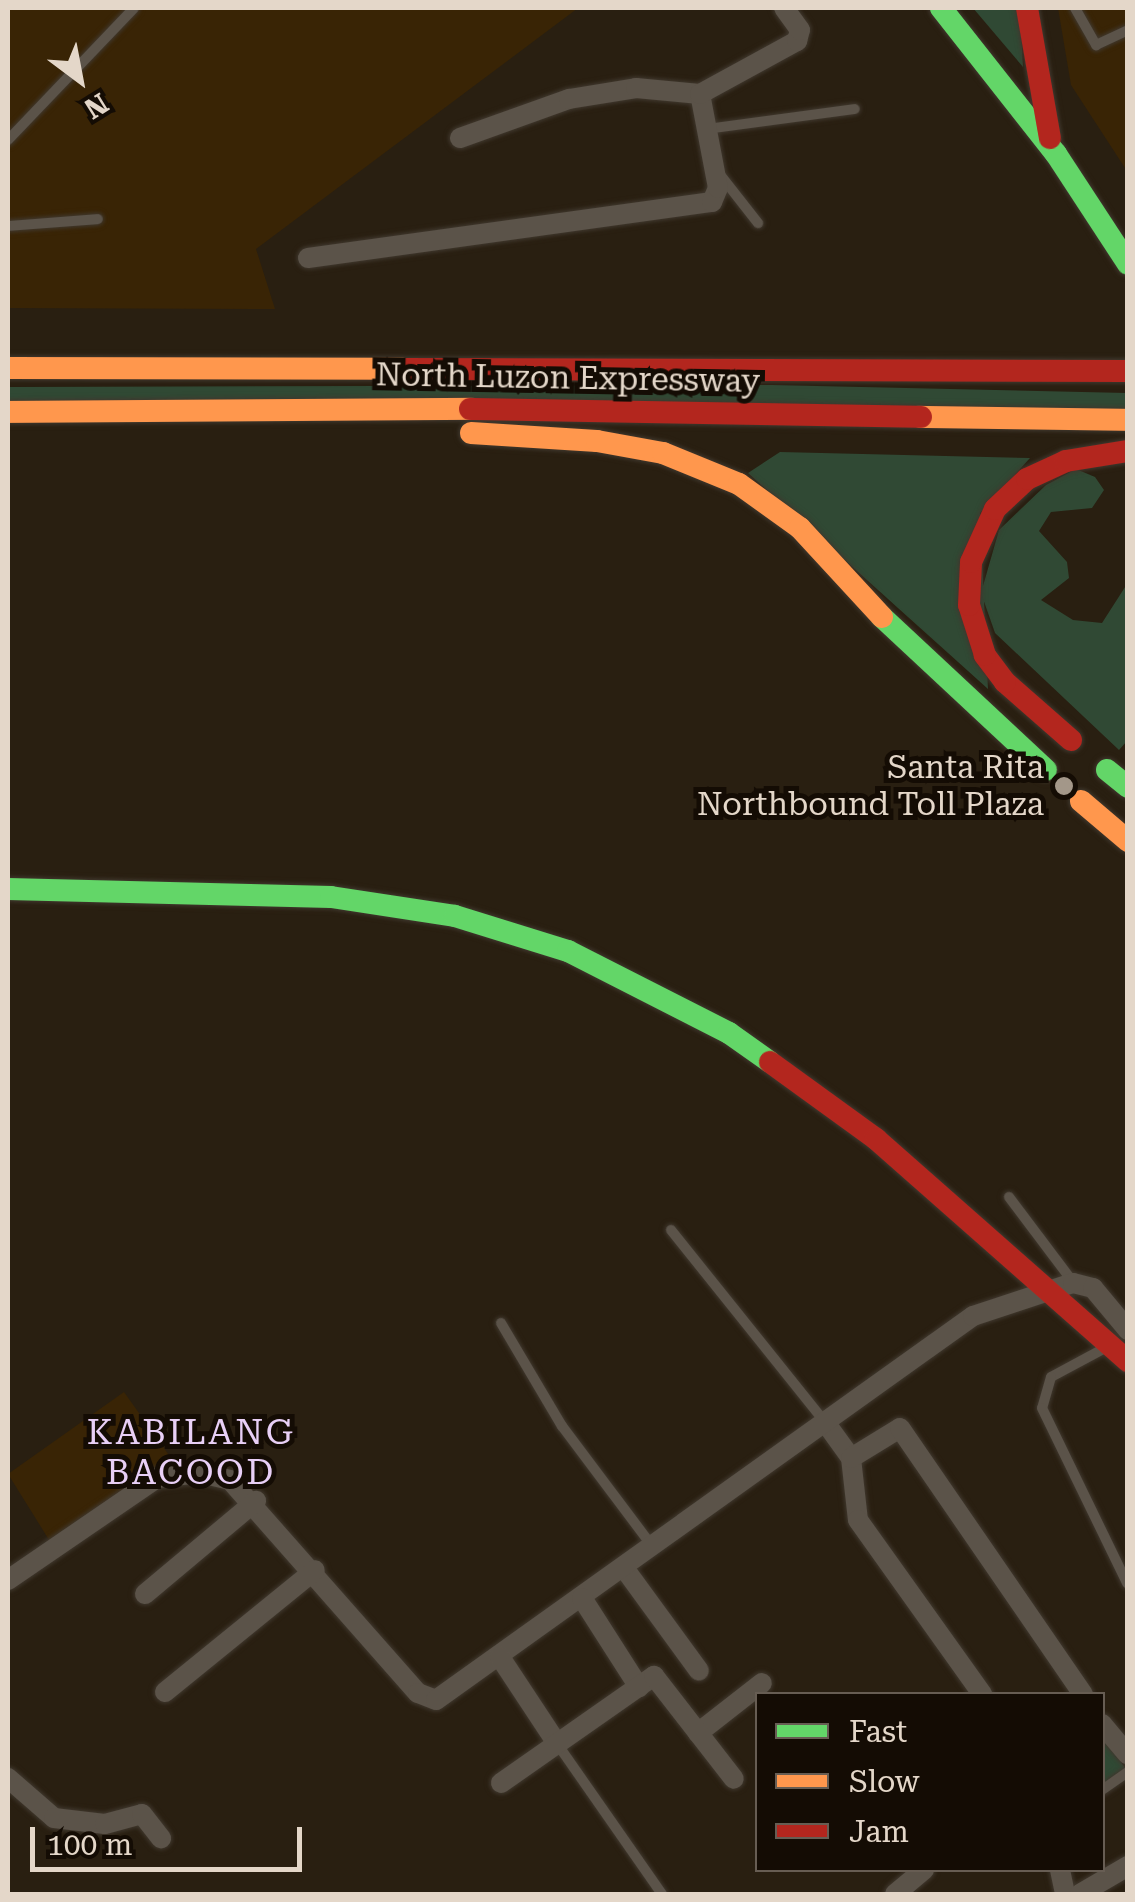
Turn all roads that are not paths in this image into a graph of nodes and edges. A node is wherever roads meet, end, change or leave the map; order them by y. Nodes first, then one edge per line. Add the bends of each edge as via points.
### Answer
1 (134, 8) edge
2 (941, 8) edge
3 (1027, 8) edge
4 (1075, 8) edge
5 (788, 9) edge
6 (1128, 30) edge
7 (700, 94) junction
8 (855, 109) dead end
9 (706, 130) junction
10 (460, 138) dead end
11 (8, 140) edge
12 (1056, 154) junction
13 (712, 166) junction
14 (98, 220) dead end
15 (758, 223) dead end
16 (8, 226) edge
17 (308, 258) dead end
18 (1128, 264) edge
19 (8, 368) edge
20 (1128, 371) edge
21 (348, 408) junction
22 (8, 412) edge
23 (1128, 420) edge
24 (1128, 451) edge
25 (1071, 740) dead end
26 (1046, 770) dead end
27 (1107, 770) dead end
28 (1128, 787) edge
29 (1081, 801) dead end
30 (1128, 841) edge
31 (8, 889) edge
32 (1009, 1197) dead end
33 (671, 1230) dead end
34 (1074, 1283) junction
35 (1046, 1290) junction
36 (501, 1322) dead end
37 (1128, 1332) edge
38 (1128, 1361) edge
39 (826, 1422) junction
40 (851, 1458) junction
41 (256, 1501) junction
42 (653, 1546) junction
43 (624, 1568) junction
44 (315, 1570) junction
45 (8, 1580) edge
46 (1127, 1583) edge
47 (146, 1594) dead end
48 (582, 1598) junction
49 (500, 1657) junction
50 (699, 1671) dead end
51 (762, 1683) dead end
52 (639, 1687) junction
53 (165, 1692) dead end
54 (981, 1692) edge
55 (1082, 1692) edge
56 (1105, 1728) edge
57 (698, 1733) junction
58 (558, 1745) junction
59 (1128, 1755) edge
60 (1128, 1772) edge
61 (8, 1778) edge
62 (734, 1779) dead end
63 (502, 1783) dead end
64 (1105, 1788) edge
65 (161, 1838) dead end
66 (1128, 1866) edge
67 (922, 1872) edge
68 (662, 1894) edge
69 (896, 1894) edge
70 (1080, 1894) edge

1 - 11 lane
2 - 12 main road
3 - 12 main road
4 - 6 lane via 1096,45
5 - 7 street via 800,30 797,41
7 - 9 street
7 - 10 street via 636,88 569,98
8 - 9 lane
9 - 13 street
12 - 18 main road
13 - 15 lane
13 - 17 street via 718,188 712,202
14 - 16 lane
19 - 20 main road, North Luzon Expressway
21 - 22 main road, North Luzon Expressway
21 - 23 main road, North Luzon Expressway
21 - 26 main road via 390,428 646,450 738,484 800,528 907,645
24 - 25 main road via 1066,462 1027,479 995,509 971,562 969,605 985,655 1004,682
27 - 28 main road
29 - 30 main road
31 - 35 main road via 331,897 456,916 568,951 729,1033 922,1175
32 - 34 lane
33 - 39 lane
34 - 35 street
34 - 37 street via 1093,1288
35 - 38 main road
35 - 39 street via 973,1316
36 - 42 lane via 562,1426
37 - 46 lane via 1052,1377 1042,1408
39 - 40 street
39 - 42 street
40 - 54 street via 858,1520
40 - 55 street via 900,1428
41 - 44 street
41 - 45 street via 230,1480 200,1472 157,1478
41 - 47 street
42 - 43 street
43 - 48 street
43 - 50 street
44 - 49 street via 418,1693 436,1700
44 - 53 street
48 - 49 street
48 - 52 street
49 - 58 street
51 - 57 street
52 - 57 street via 654,1676
52 - 58 street
56 - 59 street
57 - 62 street
58 - 63 street
58 - 68 lane
60 - 64 lane
61 - 65 street via 54,1818 106,1824 142,1814
66 - 70 street
67 - 69 street

